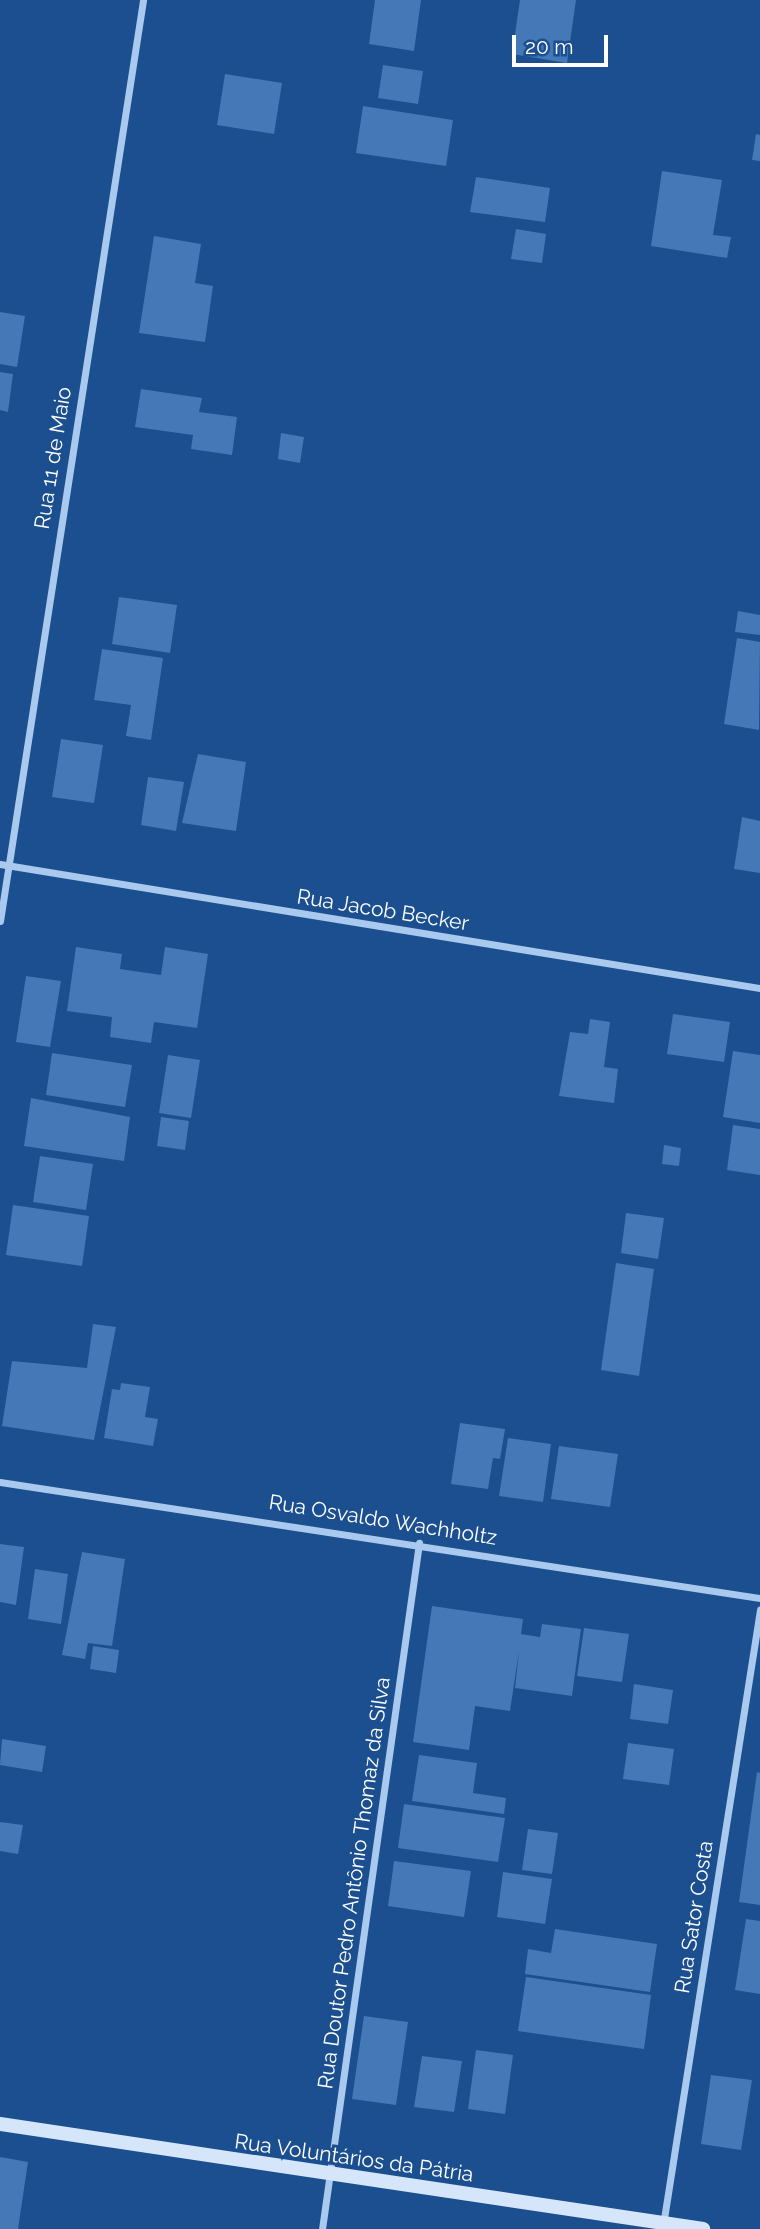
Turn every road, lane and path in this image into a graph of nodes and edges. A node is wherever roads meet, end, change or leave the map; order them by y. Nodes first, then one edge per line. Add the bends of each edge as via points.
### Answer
1 (143, 0) edge
2 (3, 865) edge
3 (0, 921) edge
4 (760, 988) edge
5 (0, 1482) edge
6 (419, 1542) junction
7 (760, 1598) edge
8 (760, 1609) edge
9 (0, 2124) edge
10 (331, 2176) junction
11 (663, 2226) edge
12 (322, 2229) edge
13 (703, 2229) edge

1 - 2 street, Rua 11 de Maio
2 - 3 street, Rua 11 de Maio
2 - 4 street, Rua Jacob Becker
5 - 6 street, Rua Osvaldo Wachholtz
6 - 7 street, Rua Osvaldo Wachholtz
6 - 10 street, Rua Doutor Pedro Antônio Thomaz da Silva
8 - 11 street, Rua Sator Costa
9 - 10 street, Rua Voluntários da Pátria
10 - 11 street, Rua Voluntários da Pátria
10 - 12 street, Rua Doutor Pedro Antônio Thomaz da Silva
11 - 13 street, Rua Voluntários da Pátria

